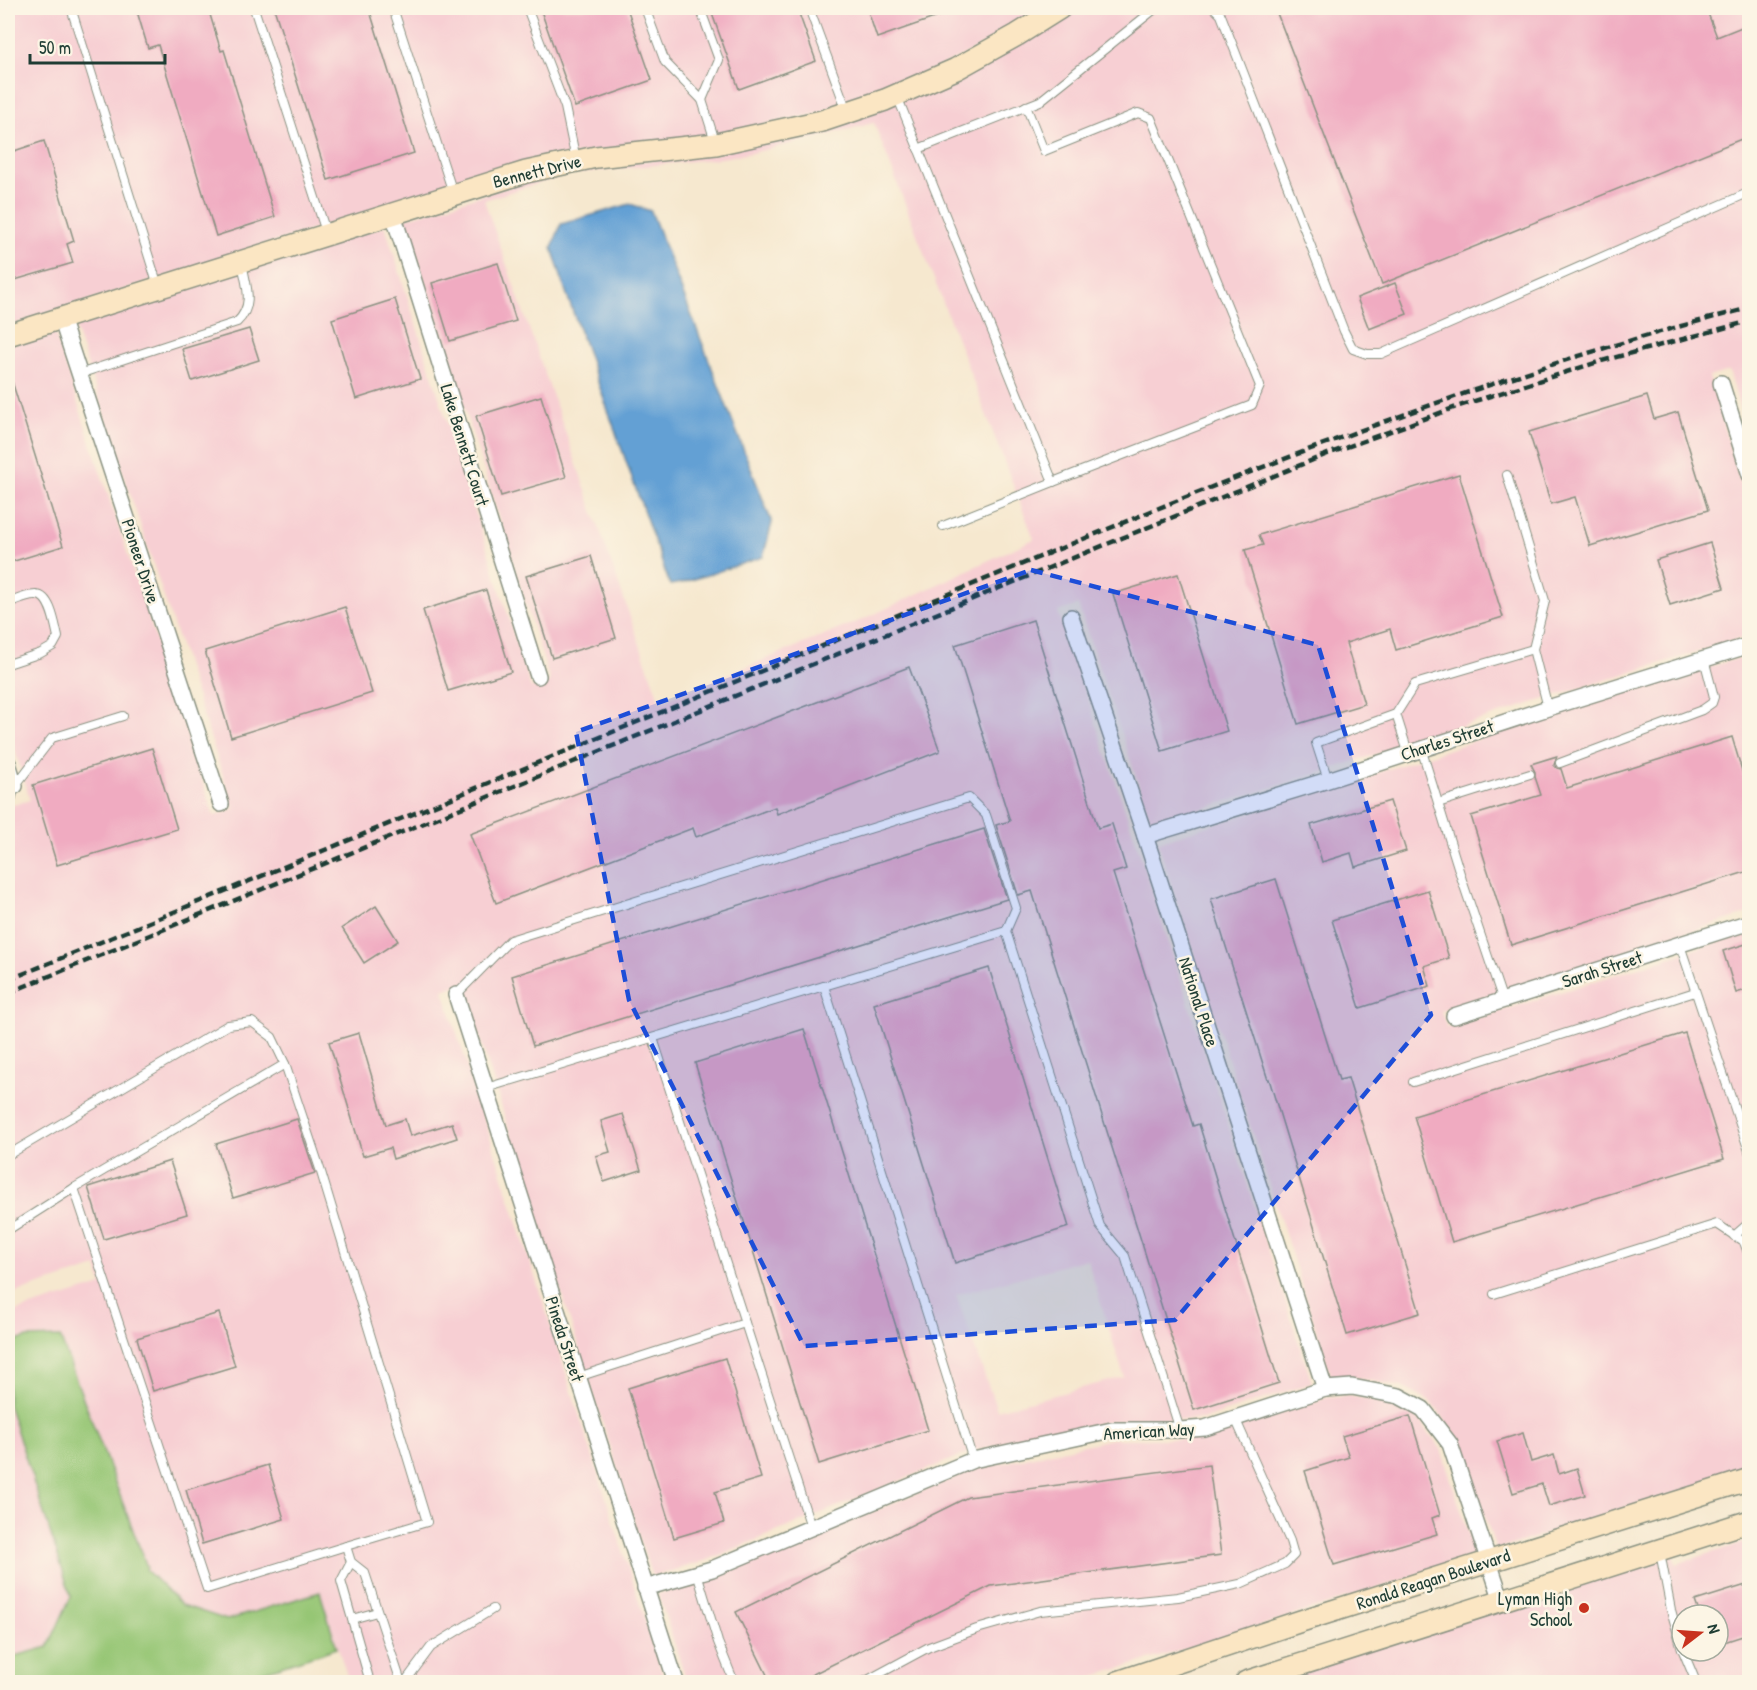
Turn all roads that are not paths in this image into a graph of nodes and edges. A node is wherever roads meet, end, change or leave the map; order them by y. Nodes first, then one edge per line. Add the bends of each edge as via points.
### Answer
1 (71, 8) edge
2 (254, 8) edge
3 (393, 8) edge
4 (527, 8) edge
5 (645, 8) edge
6 (700, 8) edge
7 (809, 8) edge
8 (1060, 8) edge
9 (1156, 8) edge
10 (1214, 8) edge
11 (897, 95) junction
12 (702, 100) junction
13 (1026, 106) junction
14 (848, 113) junction
15 (716, 144) junction
16 (918, 149) junction
17 (576, 161) junction
18 (1749, 192) edge
19 (453, 195) junction
20 (393, 214) junction
21 (326, 235) junction
22 (242, 261) junction
23 (159, 288) junction
24 (61, 318) junction
25 (8, 335) edge
26 (79, 374) junction
27 (1721, 383) dead end
28 (1507, 475) dead end
29 (1749, 475) edge
30 (1053, 482) junction
31 (943, 526) dead end
32 (8, 603) edge
33 (1071, 617) dead end
34 (1749, 645) edge
35 (1533, 648) junction
36 (1704, 659) junction
37 (8, 664) edge
38 (538, 676) dead end
39 (1548, 708) junction
40 (1396, 714) junction
41 (123, 716) dead end
42 (1415, 750) junction
43 (8, 763) edge
44 (1560, 763) dead end
45 (1530, 774) dead end
46 (1328, 780) junction
47 (15, 786) junction
48 (1438, 803) junction
49 (221, 804) dead end
50 (8, 811) edge
51 (1145, 836) junction
52 (1749, 922) edge
53 (1006, 931) junction
54 (1680, 945) junction
55 (824, 986) junction
56 (1695, 992) junction
57 (456, 995) joint
58 (1503, 1001) junction
59 (1454, 1017) dead end
60 (653, 1038) junction
61 (285, 1065) junction
62 (1413, 1082) dead end
63 (486, 1088) junction
64 (1749, 1154) edge
65 (8, 1155) edge
66 (74, 1188) junction
67 (1749, 1222) edge
68 (8, 1230) edge
69 (1734, 1236) junction
70 (1749, 1258) edge
71 (1494, 1294) dead end
72 (745, 1323) junction
73 (577, 1378) junction
74 (1324, 1389) junction
75 (1235, 1418) junction
76 (1180, 1430) junction
77 (973, 1460) junction
78 (1749, 1479) edge
79 (1749, 1521) edge
80 (811, 1527) junction
81 (346, 1546) junction
82 (1659, 1550) junction
83 (351, 1562) junction
84 (1489, 1562) junction
85 (697, 1573) junction
86 (645, 1588) junction
87 (1502, 1601) junction
88 (1670, 1605) edge
89 (493, 1609) dead end
90 (377, 1612) junction
91 (352, 1619) junction
92 (1688, 1663) edge
93 (370, 1683) edge
94 (403, 1683) edge
95 (676, 1683) edge
96 (734, 1683) edge
97 (864, 1683) edge
98 (1118, 1683) edge
99 (1246, 1683) edge
100 (1696, 1683) edge

1 - 23 lane
2 - 21 lane
3 - 19 lane
4 - 17 lane via 565,107
5 - 12 lane via 665,62
6 - 12 lane via 719,60
7 - 14 lane
8 - 11 main road, Bennett Drive via 956,69
9 - 13 lane via 1040,100
10 - 18 lane via 1221,15 1344,331 1353,349 1367,354 1381,354
11 - 14 main road, Bennett Drive
11 - 16 lane
12 - 15 lane
13 - 16 lane
13 - 30 lane via 1044,151 1138,113 1151,118 1260,386 1252,405
14 - 15 main road, Bennett Drive
15 - 17 main road, Bennett Drive
16 - 30 lane
17 - 19 main road, Bennett Drive
19 - 20 main road, Bennett Drive
20 - 21 main road, Bennett Drive
20 - 38 street, Lake Bennett Court
21 - 22 main road, Bennett Drive
22 - 23 main road, Bennett Drive
22 - 26 lane via 248,306 237,322
23 - 24 main road, Bennett Drive
24 - 25 main road, Bennett Drive
24 - 26 street, Pioneer Drive
26 - 49 street, Pioneer Drive
27 - 29 street
28 - 35 lane via 1545,601
30 - 31 lane
32 - 37 lane via 36,594 43,597 58,637 53,646
33 - 51 street, National Place
34 - 36 street, Charles Street
35 - 39 lane
35 - 40 lane via 1414,684
36 - 39 street, Charles Street
36 - 44 lane via 1712,703
39 - 42 street, Charles Street
40 - 42 lane
40 - 46 lane via 1316,743
41 - 47 lane via 52,738
42 - 46 street, Charles Street
42 - 48 lane
43 - 47 street
45 - 48 lane
46 - 51 street, Charles Street
47 - 50 lane
48 - 58 lane
51 - 74 street, National Place
52 - 54 street, Sarah Street
53 - 55 lane
53 - 57 lane via 1016,908 986,815 969,798 510,940
53 - 76 lane via 1100,1226 1125,1256
54 - 56 lane
54 - 58 street, Sarah Street
55 - 60 lane
55 - 77 lane
56 - 62 lane
56 - 64 lane
57 - 63 street, Pineda Street
58 - 59 street, Sarah Street
60 - 63 lane
60 - 72 lane
61 - 65 lane via 272,1037 252,1022 228,1025
61 - 66 lane
61 - 81 lane via 427,1522
63 - 73 street, Pineda Street
66 - 68 lane
66 - 81 lane via 207,1589
67 - 69 lane
69 - 70 lane via 1744,1242
69 - 71 lane via 1717,1224
72 - 73 lane
72 - 80 lane
73 - 86 street, Pineda Street
74 - 75 street, American Way
74 - 84 street, American Way via 1352,1387 1399,1396 1423,1409 1450,1444
75 - 76 street, American Way via 1205,1428
75 - 97 lane via 1290,1541 1294,1555 1285,1564 1240,1584 1178,1597 1040,1611 929,1647
76 - 77 street, American Way via 1112,1430
77 - 80 street, American Way
78 - 84 main road, Ronald Reagan Boulevard
79 - 82 main road
80 - 85 street, American Way
81 - 83 lane
82 - 87 main road
82 - 88 lane
83 - 90 lane via 365,1573
83 - 91 lane via 341,1581
84 - 87 street, American Way
84 - 98 main road, Ronald Reagan Boulevard
85 - 86 street, American Way
85 - 96 lane
86 - 95 street, Pineda Street
87 - 99 main road
89 - 94 lane via 431,1647
90 - 91 lane
90 - 94 lane
91 - 93 lane
92 - 100 lane

